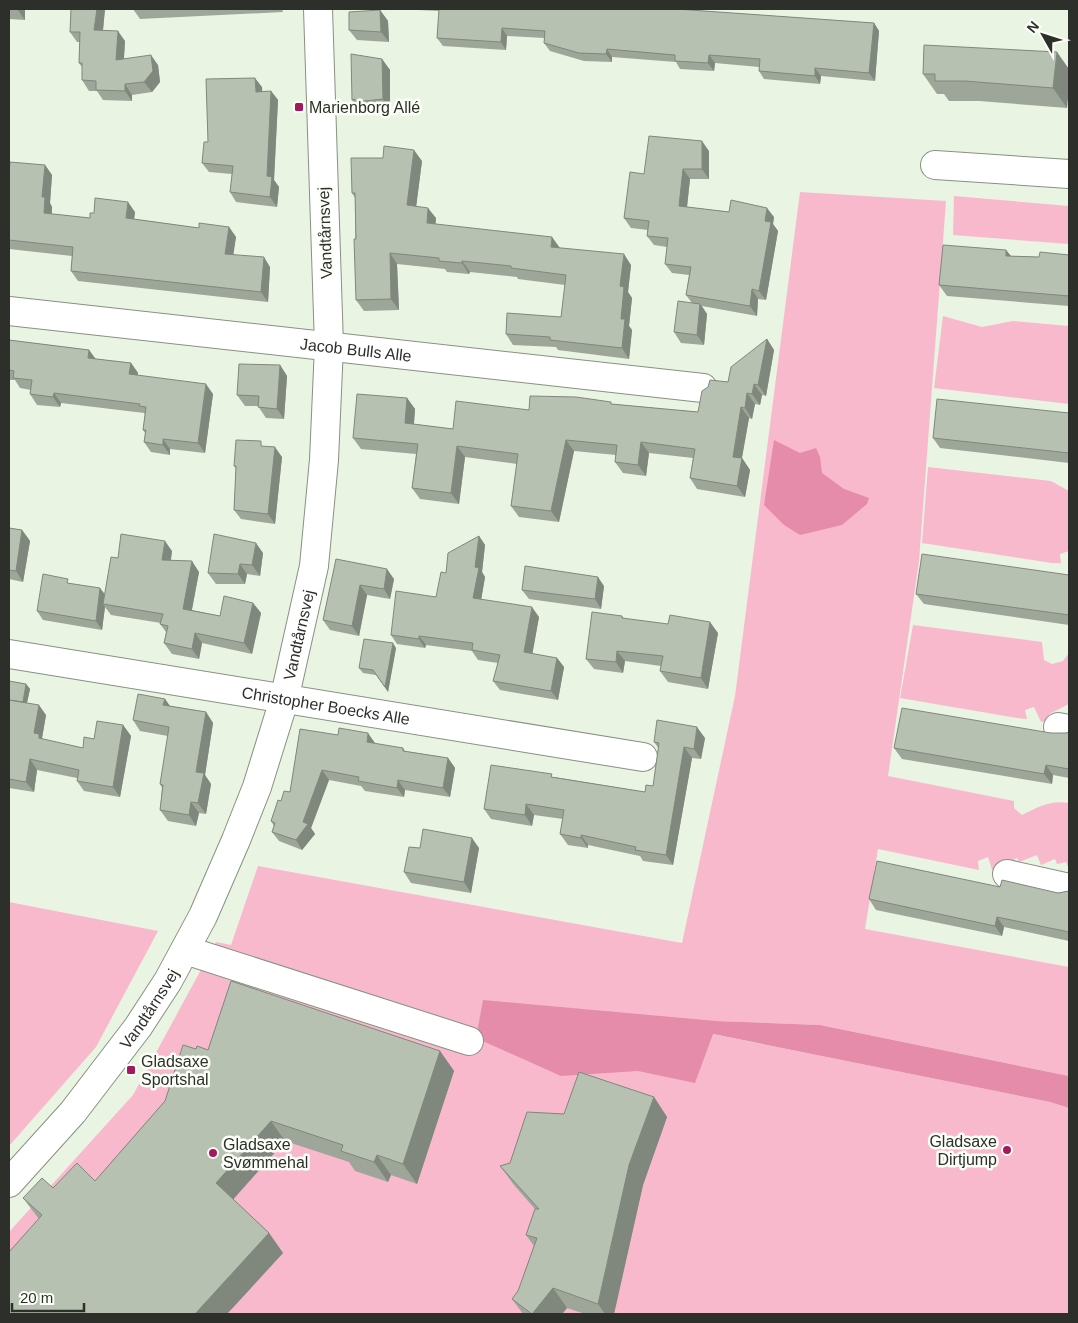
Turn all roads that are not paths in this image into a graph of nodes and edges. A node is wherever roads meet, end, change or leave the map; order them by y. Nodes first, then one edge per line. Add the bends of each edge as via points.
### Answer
1 (318, 9) edge
2 (935, 165) dead end
3 (1069, 174) edge
4 (9, 311) edge
5 (329, 346) junction
6 (703, 388) edge
7 (9, 654) edge
8 (284, 700) junction
9 (643, 757) dead end
10 (1007, 874) dead end
11 (1069, 888) edge
12 (185, 950) junction
13 (469, 1041) dead end
14 (9, 1183) edge

1 - 5 street, Vandtårnsvej
2 - 3 street
4 - 5 street, Jacob Bulls Alle
5 - 6 street, Jacob Bulls Alle
5 - 8 street, Vandtårnsvej via 324,460 314,566
7 - 8 street, Christopher Boecks Alle
8 - 9 street, Christopher Boecks Alle
8 - 12 street, Vandtårnsvej via 257,787 203,916
10 - 11 street
12 - 13 street
12 - 14 street, Vandtårnsvej via 132,1035 74,1112

